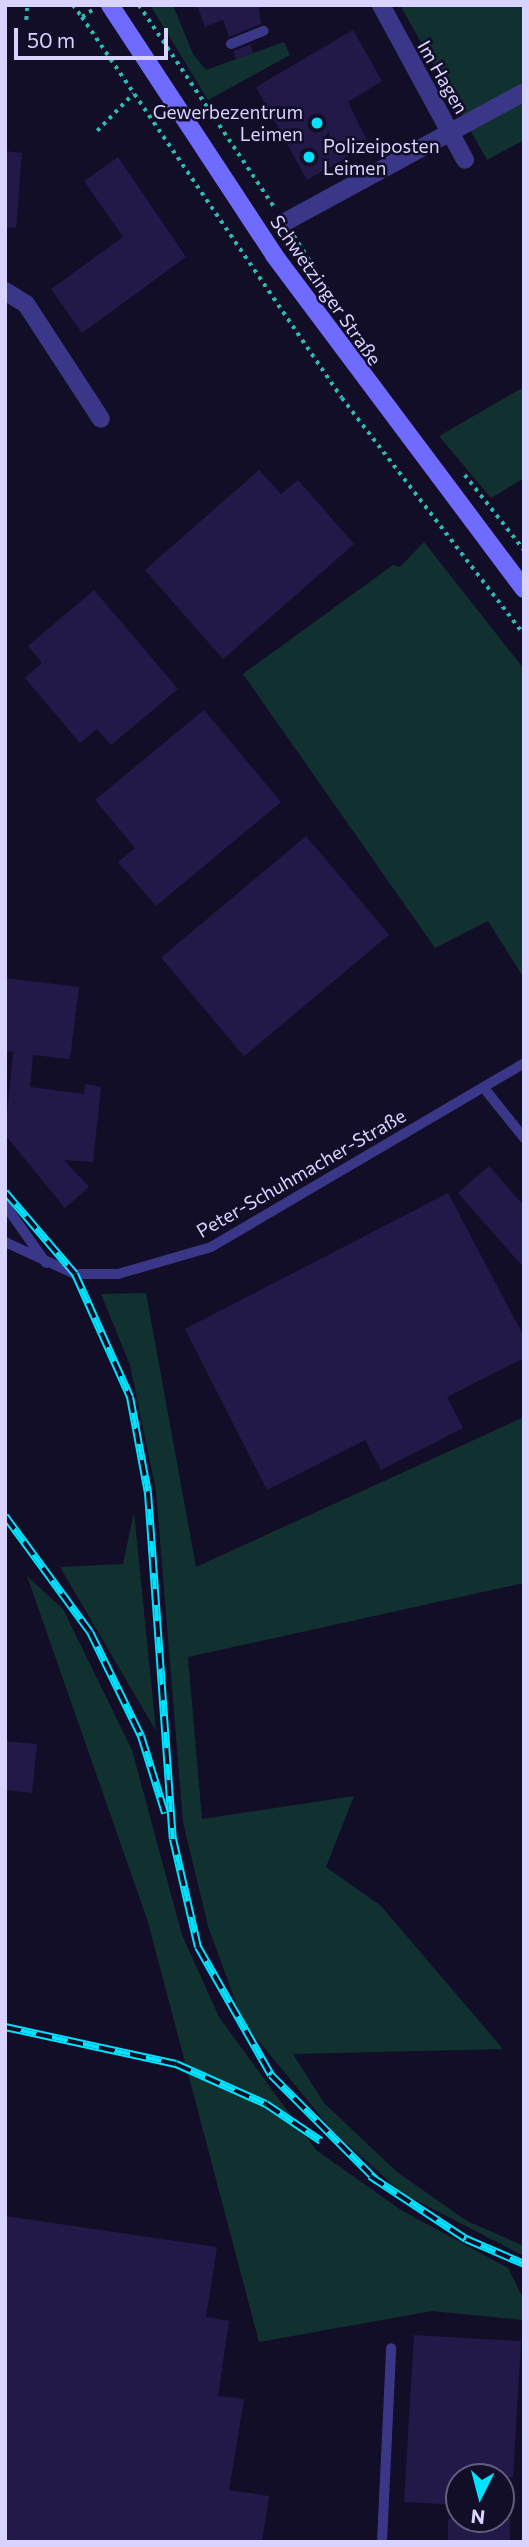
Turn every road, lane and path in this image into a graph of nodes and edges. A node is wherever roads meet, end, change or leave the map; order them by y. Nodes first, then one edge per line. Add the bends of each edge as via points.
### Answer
1 (27, 5) edge
2 (73, 5) edge
3 (102, 5) edge
4 (110, 5) edge
5 (139, 5) edge
6 (381, 5) edge
7 (82, 17) junction
8 (26, 20) dead end
9 (264, 31) dead end
10 (231, 44) dead end
11 (524, 92) edge
12 (133, 94) junction
13 (97, 131) dead end
14 (450, 132) junction
15 (465, 160) dead end
16 (285, 222) joint
17 (5, 291) edge
18 (102, 419) dead end
19 (524, 589) edge
20 (524, 634) edge
21 (524, 1063) edge
22 (485, 1088) junction
23 (524, 1138) edge
24 (5, 1205) edge
25 (5, 1242) edge
26 (46, 1264) junction
27 (391, 2348) dead end
28 (382, 2542) edge

1 - 8 path
2 - 7 path
3 - 7 path
4 - 19 main road, Schwetzinger Straße via 282,266
5 - 16 path
6 - 14 street, Im Hagen
7 - 12 path
9 - 10 lane
11 - 14 street
12 - 13 path
12 - 20 path via 342,398
14 - 15 street, Im Hagen
14 - 16 street
17 - 18 street via 26,304
21 - 22 lane, Peter-Schuhmacher-Straße
22 - 23 lane
22 - 26 lane, Peter-Schuhmacher-Straße via 211,1247 118,1275 75,1274
24 - 26 lane
25 - 26 lane, Peter-Schuhmacher-Straße
27 - 28 lane

